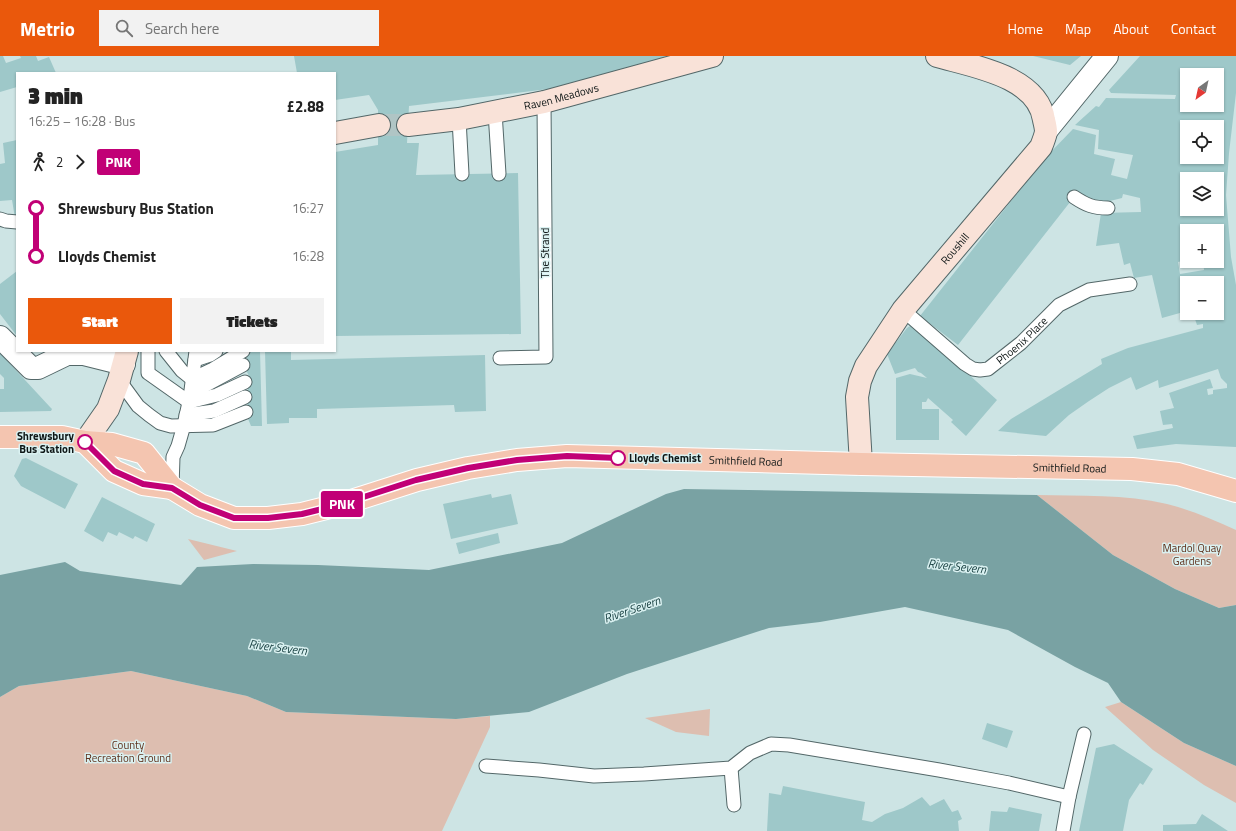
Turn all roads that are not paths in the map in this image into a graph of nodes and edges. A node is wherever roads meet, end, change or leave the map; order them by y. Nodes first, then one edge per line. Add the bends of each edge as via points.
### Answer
1 (712, 56) edge
2 (937, 56) edge
3 (1107, 56) edge
4 (544, 102) junction
5 (495, 112) junction
6 (459, 119) junction
7 (379, 125) tunnel mouth
8 (408, 125) tunnel mouth
9 (1046, 131) junction
10 (336, 133) edge
11 (462, 174) dead end
12 (499, 174) dead end
13 (1074, 197) dead end
14 (1108, 208) dead end
15 (0, 219) edge
16 (16, 222) edge
17 (1130, 284) dead end
18 (903, 310) junction
19 (0, 337) edge
20 (148, 352) edge
21 (167, 352) edge
22 (214, 352) edge
23 (241, 352) edge
24 (195, 355) edge
25 (500, 358) dead end
26 (125, 362) edge
27 (244, 365) dead end
28 (192, 379) junction
29 (244, 382) dead end
30 (190, 397) junction
31 (245, 397) dead end
32 (246, 412) dead end
33 (185, 420) junction
34 (0, 437) edge
35 (85, 442) junction
36 (861, 464) junction
37 (172, 488) junction
38 (1236, 491) edge
39 (1084, 734) dead end
40 (486, 766) dead end
41 (731, 768) junction
42 (1069, 797) junction
43 (734, 806) dead end
44 (1063, 831) edge

1 - 4 street, Raven Meadows
2 - 9 street via 1008,78 1026,88 1041,106
3 - 9 street, Roushill
4 - 5 street, Raven Meadows
4 - 25 lane, The Strand via 546,358
5 - 6 street, Raven Meadows
5 - 12 lane
6 - 8 street, Raven Meadows
6 - 11 lane
7 - 10 street
9 - 18 street, Roushill via 1034,164
13 - 14 lane via 1096,208
15 - 16 lane
17 - 18 lane, Phoenix Place via 1089,290 1059,305 1021,344 988,369 980,370 965,364
18 - 36 street, Roushill via 866,366 860,381 857,397
19 - 26 street via 30,368 38,368 67,354 84,354
20 - 30 lane via 148,373
21 - 28 lane
22 - 24 lane
23 - 28 lane
24 - 28 lane
26 - 33 lane via 138,406 160,423 171,426
26 - 35 street via 108,408
27 - 30 lane via 204,386
28 - 30 lane
29 - 30 lane via 217,395
30 - 33 lane
31 - 33 lane
32 - 33 lane via 213,425
33 - 37 lane via 173,457
34 - 35 main road, Smithfield Road via 62,437
35 - 37 main road, Smithfield Road via 112,444 144,453
36 - 37 main road, Smithfield Road via 567,456 517,460 416,480 302,514 268,518 234,518 200,505
36 - 38 main road, Smithfield Road via 1132,469 1178,474
39 - 42 lane
40 - 41 lane via 594,776
41 - 42 lane via 750,753 772,744 789,745 939,770
41 - 43 lane
42 - 44 lane

